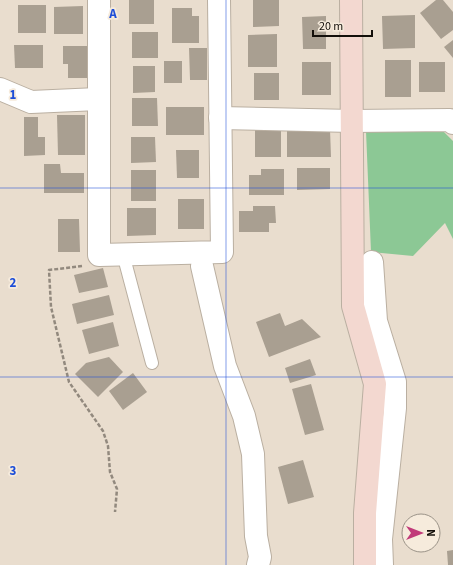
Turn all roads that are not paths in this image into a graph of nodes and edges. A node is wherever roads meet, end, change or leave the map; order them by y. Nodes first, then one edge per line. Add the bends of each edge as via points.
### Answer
1 (99, 0) edge
2 (219, 0) edge
3 (351, 0) edge
4 (0, 88) edge
5 (98, 99) junction
6 (220, 118) junction
7 (352, 121) junction
8 (453, 124) edge
9 (123, 254) junction
10 (372, 262) dead end
11 (202, 266) dead end
12 (152, 363) dead end
13 (258, 565) edge
14 (365, 565) edge
15 (382, 565) edge

1 - 5 street
2 - 6 street
3 - 7 street
4 - 5 street via 31,102
5 - 9 street via 99,255
6 - 7 street
6 - 9 street via 222,252
7 - 8 street via 450,120
7 - 14 street via 353,306 375,384 365,513
9 - 12 lane
10 - 15 street via 376,321 395,382 395,408 381,538
11 - 13 street via 225,366 244,416 253,454 256,536 260,557

